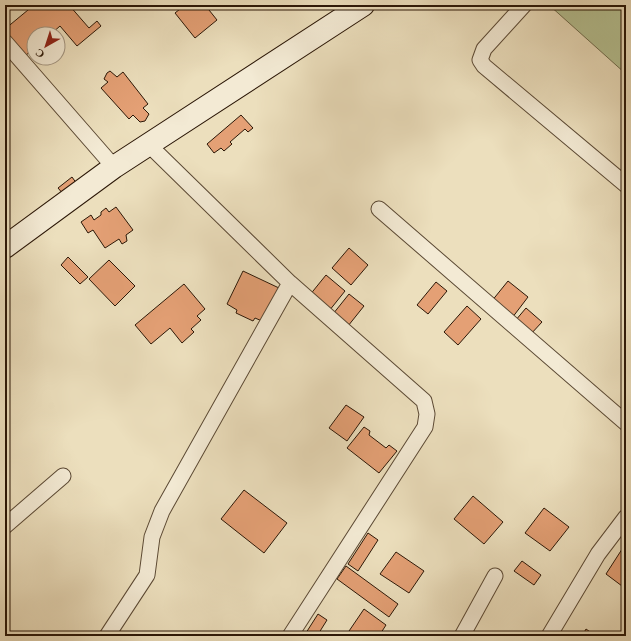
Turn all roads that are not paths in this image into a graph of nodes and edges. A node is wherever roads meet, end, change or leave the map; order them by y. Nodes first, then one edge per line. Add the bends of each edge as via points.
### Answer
1 (524, 5) edge
2 (355, 7) edge
3 (5, 42) edge
4 (148, 144) junction
5 (114, 167) junction
6 (626, 185) edge
7 (379, 209) dead end
8 (5, 246) edge
9 (290, 283) junction
10 (626, 422) edge
11 (63, 476) dead end
12 (626, 516) edge
13 (5, 526) edge
14 (495, 576) dead end
15 (107, 636) edge
16 (290, 636) edge
17 (462, 636) edge
18 (549, 636) edge

1 - 6 street via 484,49 480,60
2 - 4 street
3 - 5 street
4 - 5 street
4 - 9 street
5 - 8 street
7 - 10 street
9 - 15 street via 162,511 152,537 147,575
9 - 16 street via 424,401 427,414 425,427
11 - 13 street
12 - 18 street via 598,554
14 - 17 street

